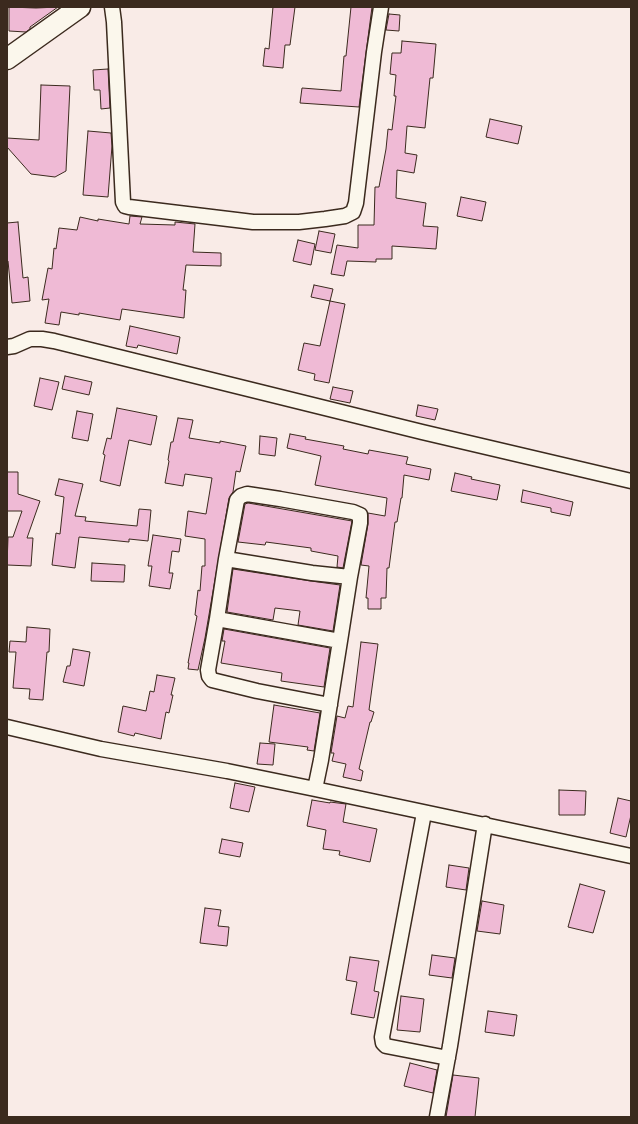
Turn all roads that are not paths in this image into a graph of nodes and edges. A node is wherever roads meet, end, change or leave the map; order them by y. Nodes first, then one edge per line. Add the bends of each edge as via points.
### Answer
1 (80, 7) edge
2 (112, 7) edge
3 (381, 7) edge
4 (7, 59) edge
5 (7, 347) edge
6 (631, 481) edge
7 (226, 558) junction
8 (350, 578) junction
9 (217, 619) junction
10 (340, 641) junction
11 (330, 705) junction
12 (7, 727) edge
13 (316, 789) junction
14 (424, 813) junction
15 (485, 824) junction
16 (631, 856) edge
17 (448, 1058) junction
18 (437, 1117) edge

1 - 4 street
2 - 3 street via 125,206 253,222 299,222 345,216 353,212
5 - 6 street via 30,339 54,341
7 - 8 street
7 - 8 street via 237,500 247,494 280,499 360,515
7 - 9 street
8 - 10 street
9 - 10 street
9 - 11 street via 208,670 212,680
10 - 11 street
11 - 13 street
12 - 13 street via 101,749 227,770
13 - 14 street
14 - 15 street
14 - 17 street via 382,1037 386,1046
15 - 16 street
15 - 17 street
17 - 18 street

